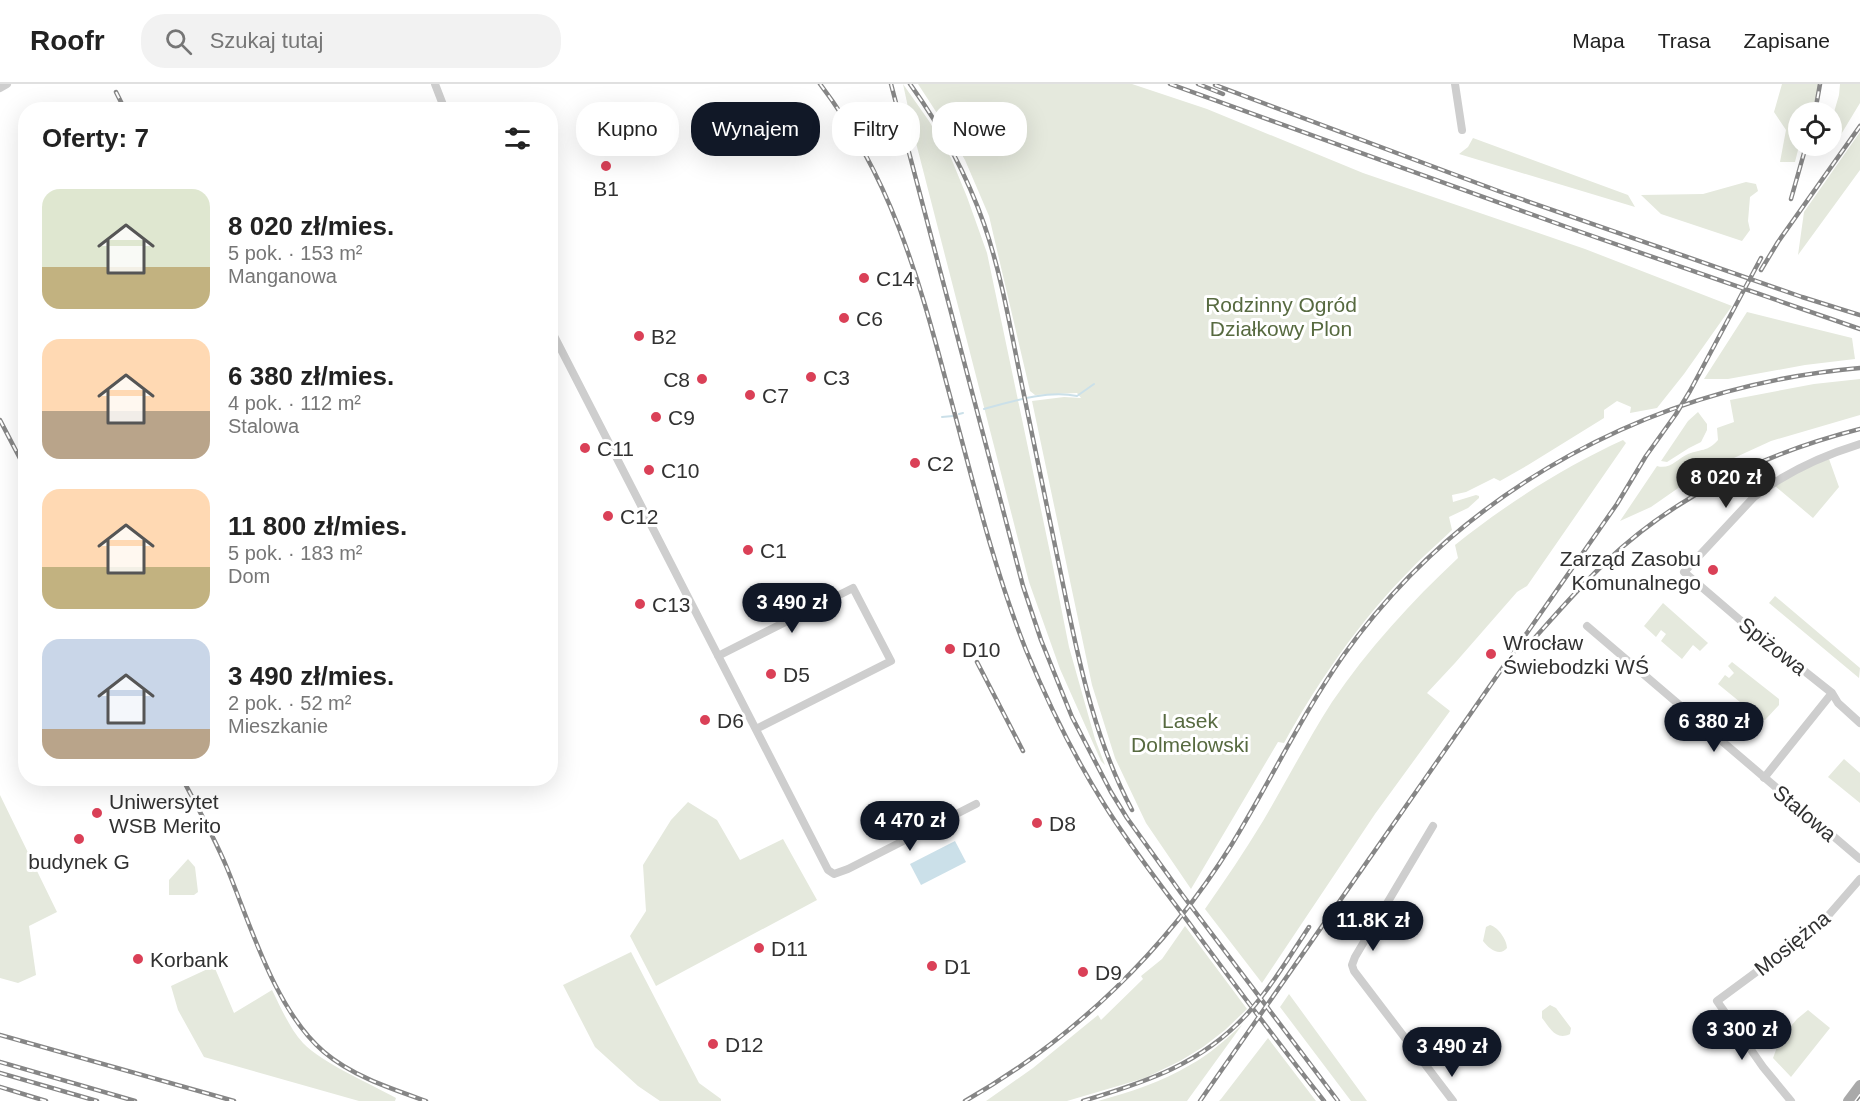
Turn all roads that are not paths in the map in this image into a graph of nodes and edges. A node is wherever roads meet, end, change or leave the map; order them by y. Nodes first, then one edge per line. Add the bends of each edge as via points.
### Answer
1 (7, 84) edge
2 (435, 84) edge
3 (1455, 84) edge
4 (0, 88) edge
5 (442, 102) edge
6 (1462, 130) dead end
7 (558, 344) edge
8 (1860, 444) edge
9 (1587, 626) dead end
10 (718, 656) junction
11 (1832, 693) junction
12 (1860, 723) edge
13 (756, 729) junction
14 (1764, 778) junction
15 (976, 804) dead end
16 (1433, 826) dead end
17 (1860, 859) edge
18 (1860, 879) edge
19 (1860, 1085) edge
20 (1453, 1101) edge
21 (1791, 1101) edge
22 (1848, 1101) edge

1 - 4 street
2 - 5 street
3 - 6 street
7 - 10 street
8 - 11 street, Spiżowa via 1808,463 1763,490 1684,572
9 - 14 street, Stalowa
10 - 13 street
10 - 13 street via 853,588 873,626 891,661
11 - 12 street, Spiżowa
11 - 14 street
13 - 15 street via 824,863 834,873
14 - 17 street, Stalowa
16 - 20 street via 1352,965
18 - 21 street, Mosiężna via 1820,925 1717,1001
19 - 22 main road

